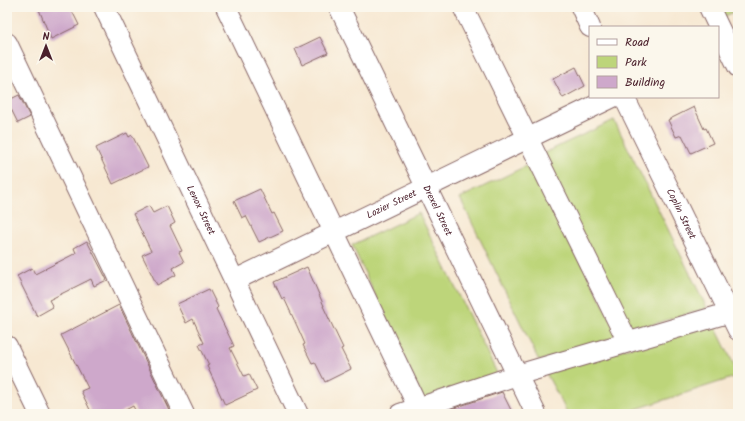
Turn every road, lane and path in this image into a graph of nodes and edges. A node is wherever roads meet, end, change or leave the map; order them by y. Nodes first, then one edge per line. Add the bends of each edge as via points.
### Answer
1 (104, 7) edge
2 (226, 7) edge
3 (339, 7) edge
4 (463, 7) edge
5 (580, 7) edge
6 (709, 7) edge
7 (590, 26) edge
8 (727, 41) edge
9 (7, 43) edge
10 (738, 67) edge
11 (611, 98) edge
12 (625, 98) edge
13 (528, 138) junction
14 (427, 187) junction
15 (334, 232) junction
16 (235, 280) junction
17 (735, 318) edge
18 (628, 342) junction
19 (7, 346) edge
20 (516, 375) junction
21 (409, 411) edge
22 (40, 414) edge
23 (184, 414) edge
24 (298, 414) edge
25 (536, 414) edge

1 - 16 street, Lenox Street
2 - 15 street
3 - 14 street, Drexel Street
4 - 13 street
5 - 7 street
6 - 8 street
8 - 10 street
9 - 23 street
11 - 13 street, Lozier Street
12 - 17 street, Coplin Street
13 - 14 street, Lozier Street
13 - 18 street
14 - 15 street, Lozier Street
14 - 20 street, Drexel Street
15 - 16 street, Lozier Street
15 - 21 street
16 - 24 street, Lenox Street
17 - 18 street
18 - 20 street
19 - 22 street
20 - 21 street
20 - 25 street, Drexel Street

